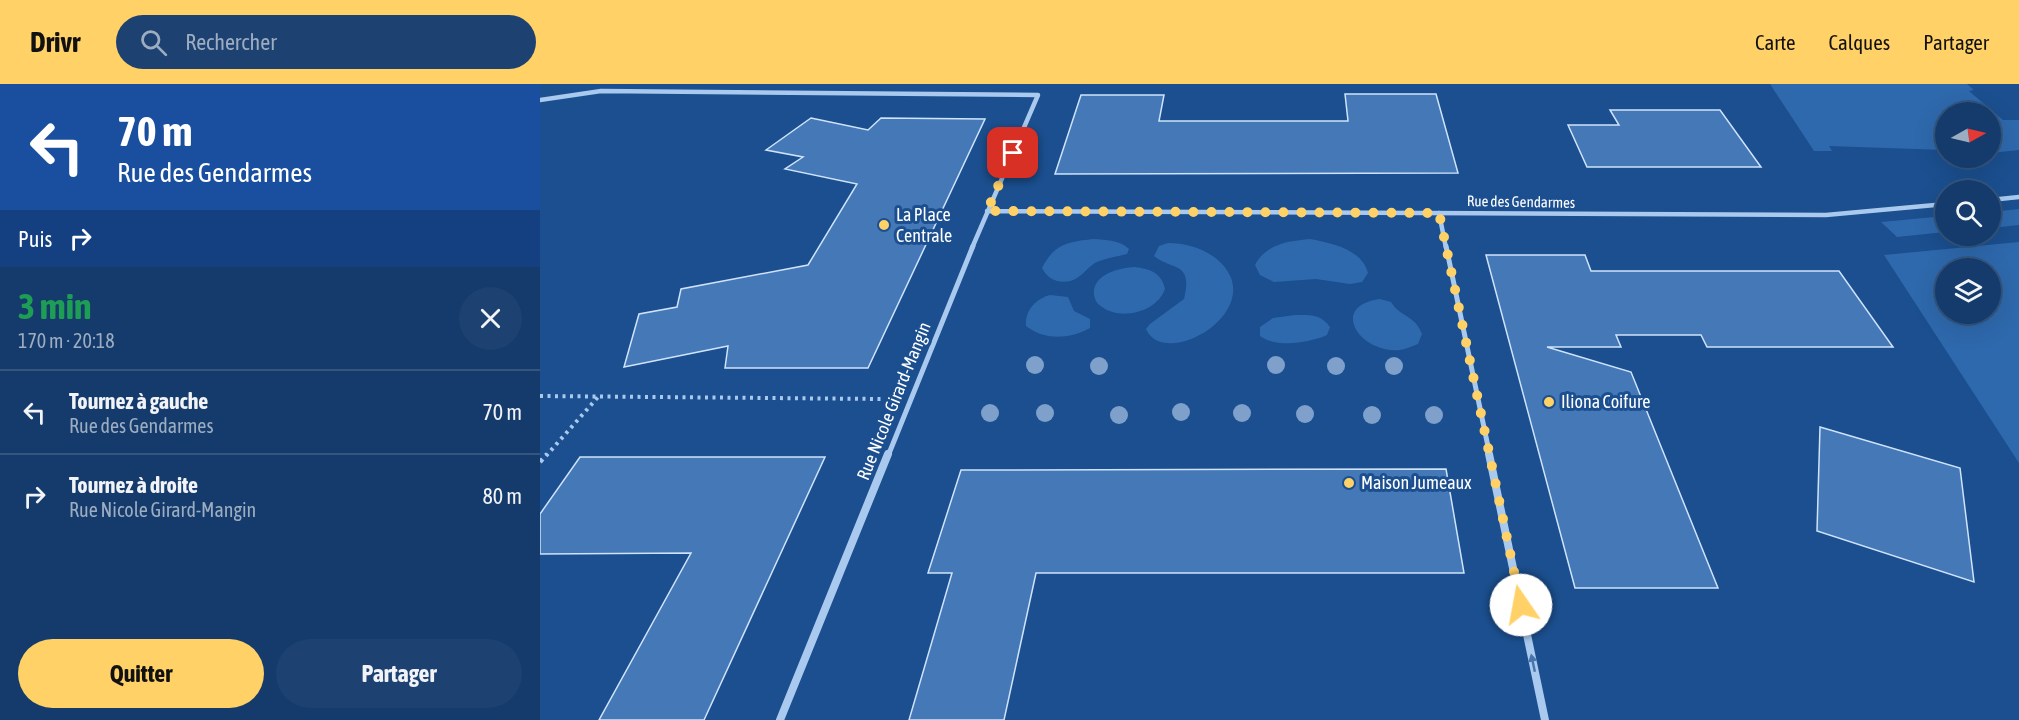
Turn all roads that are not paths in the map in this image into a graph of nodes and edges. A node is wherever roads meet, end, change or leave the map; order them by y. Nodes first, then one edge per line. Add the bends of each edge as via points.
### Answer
1 (540, 100) edge
2 (2019, 197) edge
3 (2001, 199) edge
4 (1935, 205) edge
5 (987, 211) junction
6 (1439, 213) junction
7 (780, 720) edge
8 (1545, 720) edge

1 - 5 street, Rue Nicole Girard-Mangin via 601,91 1038,95
2 - 3 street
4 - 6 street, Rue des Gendarmes via 1826,215
5 - 6 street, Rue des Gendarmes
5 - 7 street, Rue Nicole Girard-Mangin
8 -> 6 street

